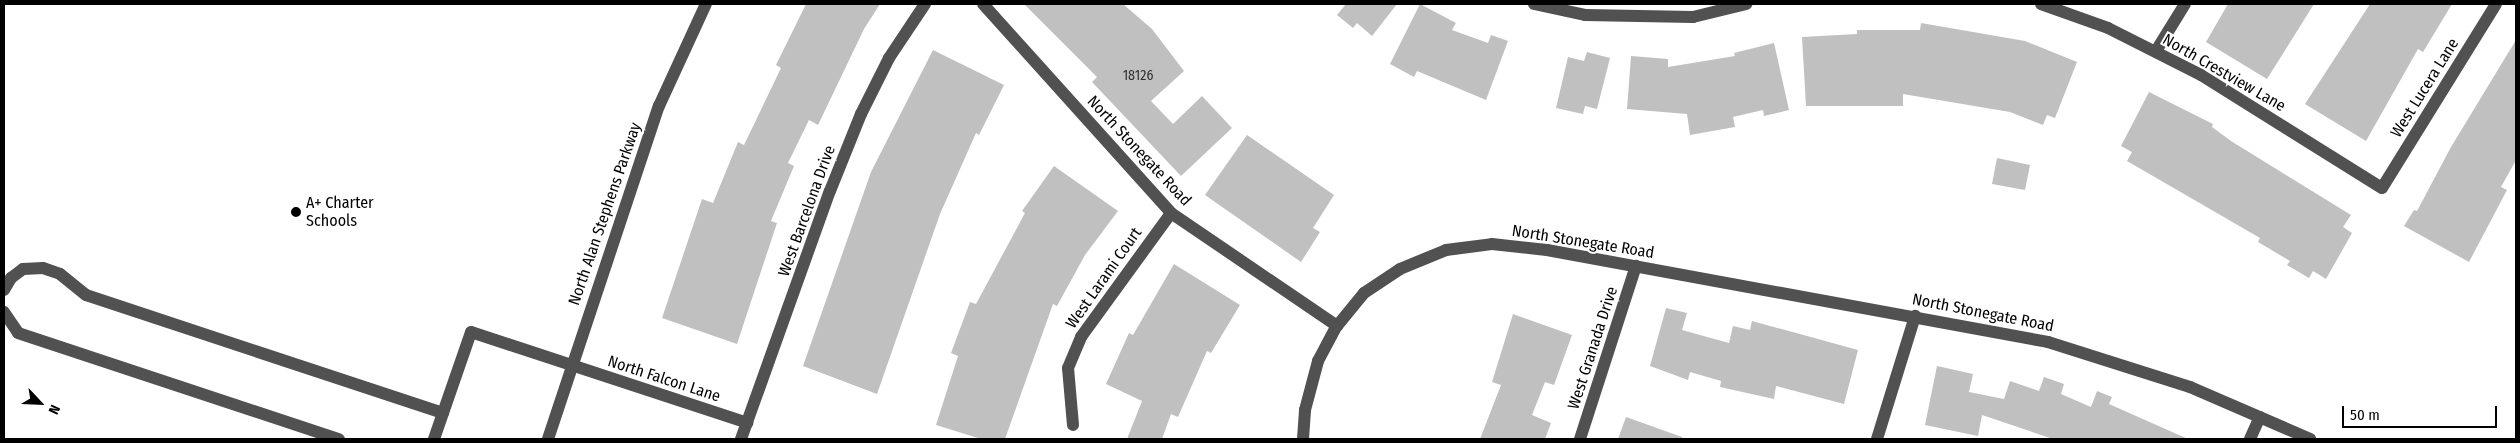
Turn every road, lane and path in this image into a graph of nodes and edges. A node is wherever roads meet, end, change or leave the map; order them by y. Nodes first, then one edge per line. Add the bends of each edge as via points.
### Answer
1 (706, 4) edge
2 (925, 4) edge
3 (983, 4) edge
4 (1534, 4) edge
5 (1746, 4) edge
6 (2041, 4) edge
7 (2185, 4) edge
8 (2496, 4) edge
9 (2156, 51) junction
10 (2382, 188) joint
11 (1171, 213) junction
12 (1636, 266) junction
13 (7, 276) edge
14 (4, 290) edge
15 (1915, 316) junction
16 (5, 318) edge
17 (1337, 326) junction
18 (572, 365) junction
19 (443, 413) junction
20 (2260, 417) junction
21 (747, 423) junction
22 (1072, 425) dead end
23 (339, 439) edge
24 (434, 439) edge
25 (548, 439) edge
26 (741, 439) edge
27 (1303, 439) edge
28 (1580, 439) edge
29 (1877, 439) edge
30 (2250, 439) edge
31 (2310, 439) edge

1 - 18 street, North Alan Stephens Parkway via 659,106
2 - 21 street, West Barcelona Drive via 889,58 861,114 830,190
3 - 11 street, North Stonegate Road
4 - 5 street via 1585,15 1693,17
6 - 9 street, North Crestview Lane via 2108,28
7 - 9 street
8 - 10 street, West Lucera Lane
9 - 10 street, North Crestview Lane via 2201,75
11 - 17 street, North Stonegate Road
11 - 22 street, West Larami Court via 1081,337 1068,368
12 - 15 street, North Stonegate Road
12 - 17 street, North Stonegate Road via 1492,244 1446,250 1400,269 1364,293
12 - 28 street, West Granada Drive
13 - 14 street
13 - 19 street via 23,269 43,268 60,274 86,295
15 - 20 street, North Stonegate Road via 2048,342 2128,364
15 - 29 street
16 - 23 street via 18,334
17 - 27 street via 1318,361 1305,410
18 - 19 street, North Falcon Lane via 471,332
18 - 21 street, North Falcon Lane
18 - 25 street, North Alan Stephens Parkway
19 - 24 street
20 - 30 street
20 - 31 street, North Stonegate Road
21 - 26 street, West Barcelona Drive

